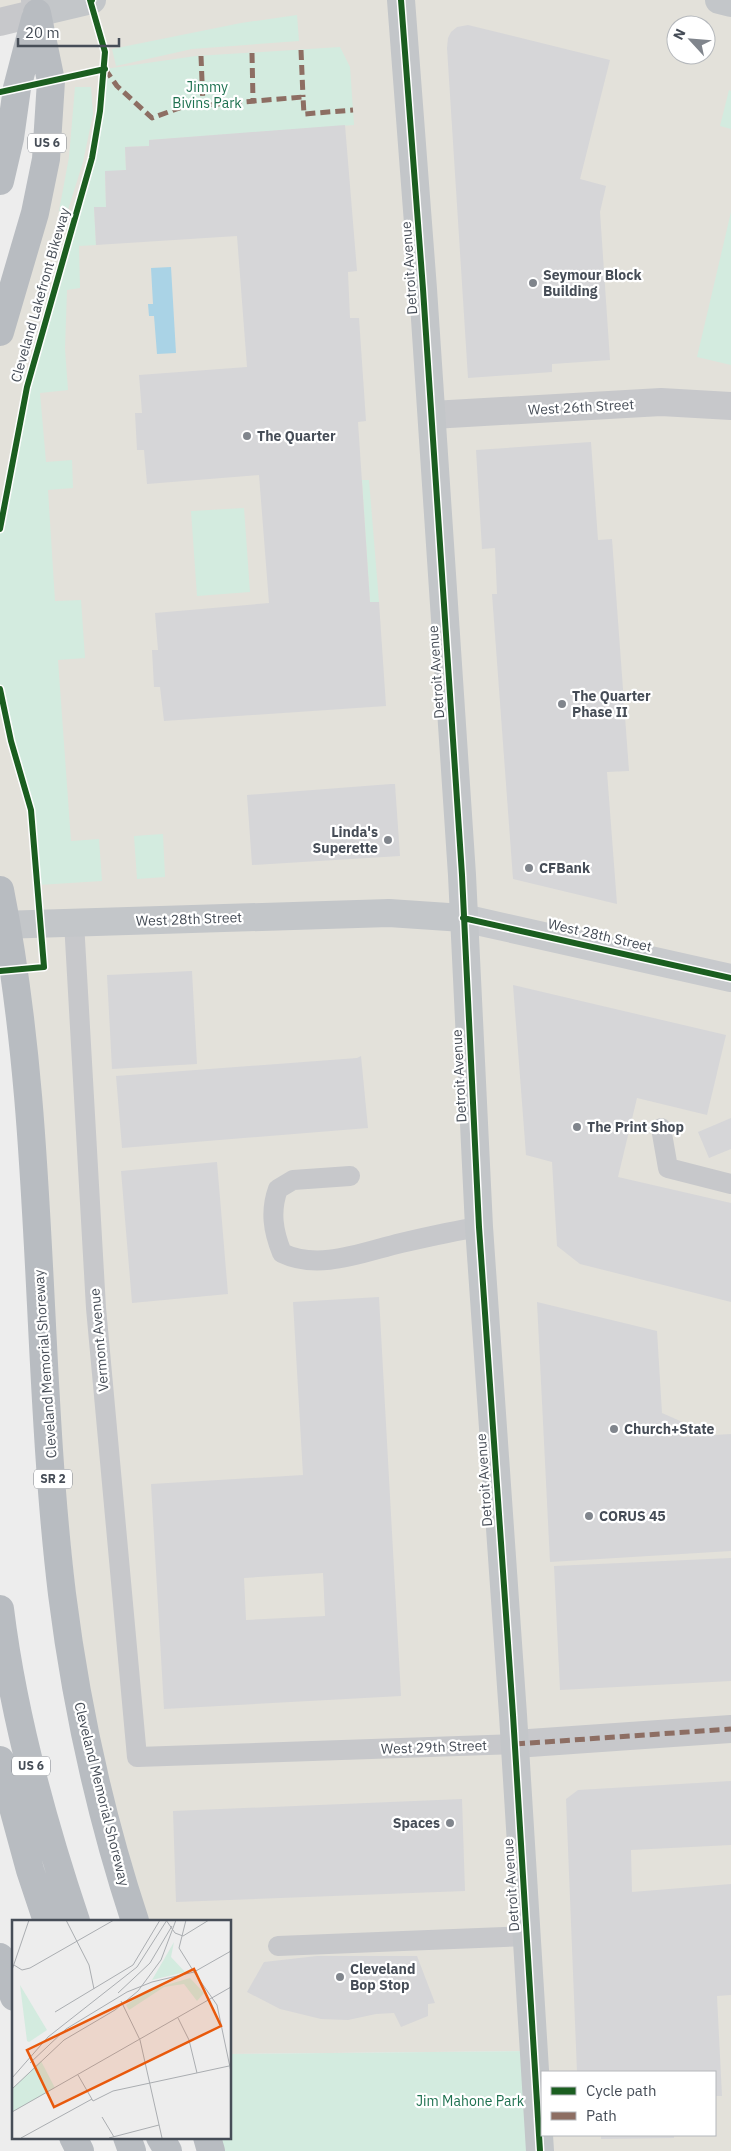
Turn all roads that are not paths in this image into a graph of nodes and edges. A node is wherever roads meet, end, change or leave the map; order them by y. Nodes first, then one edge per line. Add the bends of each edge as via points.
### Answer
1 (92, 0) edge
2 (402, 0) edge
3 (719, 0) edge
4 (731, 3) edge
5 (36, 7) edge
6 (0, 22) edge
7 (0, 181) edge
8 (0, 332) edge
9 (731, 406) edge
10 (432, 415) junction
11 (0, 890) edge
12 (463, 918) junction
13 (74, 922) junction
14 (0, 925) edge
15 (731, 978) edge
16 (661, 1128) dead end
17 (350, 1176) dead end
18 (731, 1184) edge
19 (479, 1227) junction
20 (0, 1608) edge
21 (731, 1729) edge
22 (515, 1744) junction
23 (136, 1757) joint
24 (0, 1760) edge
25 (47, 1920) edge
26 (76, 1920) edge
27 (136, 1920) edge
28 (526, 1936) junction
29 (278, 1946) dead end
30 (0, 1958) edge
31 (12, 1991) edge
32 (74, 2138) edge
33 (127, 2138) edge
34 (161, 2138) edge
35 (207, 2138) edge
36 (80, 2151) edge
37 (132, 2151) edge
38 (168, 2151) edge
39 (211, 2151) edge
40 (540, 2151) edge

1 - 5 main road
2 - 10 main road, Detroit Avenue
3 - 4 main road
5 - 6 street
5 - 7 highway, US 6
5 - 8 highway, US 6 via 51,81 46,159
9 - 10 street, West 26th Street via 661,402
10 - 12 main road, Detroit Avenue
11 - 27 highway, Cleveland Memorial Shoreway / SR 2 via 23,1028 62,1592 83,1725 96,1784
12 - 13 main road, West 28th Street via 389,914
12 - 15 street, West 28th Street
12 - 19 main road, Detroit Avenue
13 - 14 main road, West 28th Street
13 - 23 lane, Vermont Avenue via 96,1308
16 - 18 lane via 668,1168
17 - 19 lane via 293,1180 278,1189 272,1215 275,1237 282,1253 294,1259 322,1260
19 - 22 main road, Detroit Avenue
20 - 26 highway, US 6 via 35,1785
21 - 22 street, West 29th Street
22 - 23 lane, West 29th Street
22 - 28 main road, Detroit Avenue
24 - 25 highway, US 6
28 - 29 lane
28 - 40 main road, Detroit Avenue
30 - 31 highway
32 - 36 highway
33 - 37 highway
34 - 38 highway
35 - 39 highway

